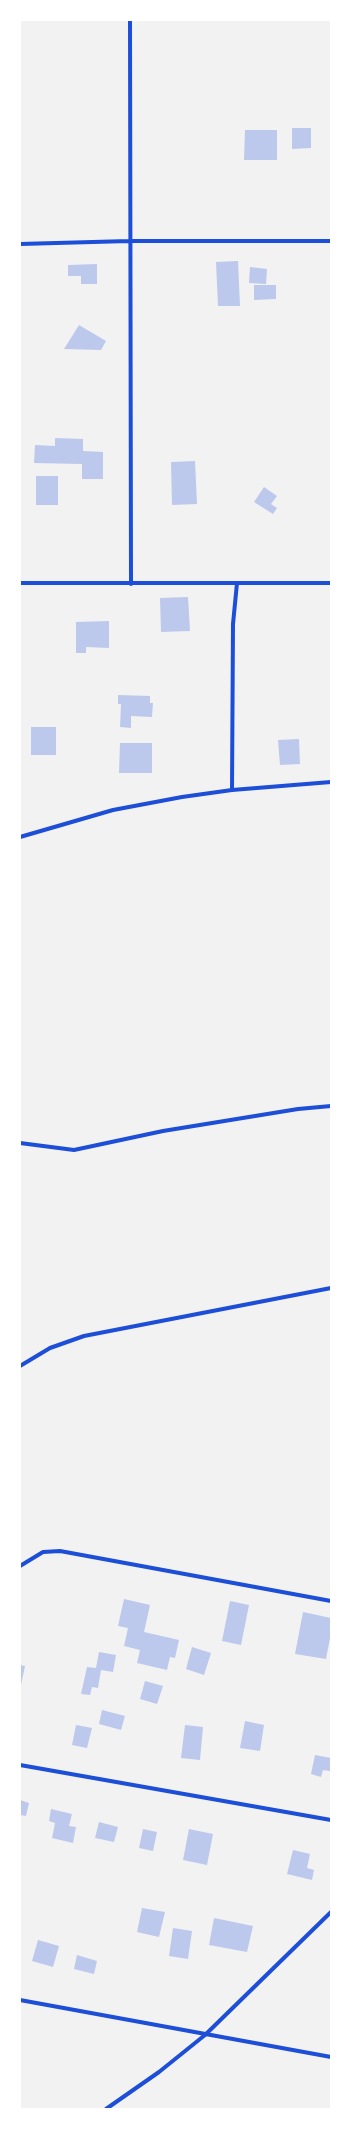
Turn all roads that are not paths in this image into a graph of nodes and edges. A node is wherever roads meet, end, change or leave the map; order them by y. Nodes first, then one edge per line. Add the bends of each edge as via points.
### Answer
1 (130, 20) edge
2 (129, 241) junction
3 (331, 241) edge
4 (20, 244) edge
5 (20, 583) edge
6 (331, 583) edge
7 (131, 584) junction
8 (237, 584) junction
9 (331, 782) edge
10 (232, 790) junction
11 (20, 837) edge
12 (331, 1106) edge
13 (20, 1143) edge
14 (331, 1288) edge
15 (20, 1366) edge
16 (20, 1566) edge
17 (331, 1601) edge
18 (20, 1765) edge
19 (331, 1820) edge
20 (331, 1912) edge
21 (20, 2000) edge
22 (205, 2035) junction
23 (331, 2057) edge
24 (106, 2109) edge

1 - 2 street
2 - 3 street
2 - 4 street
2 - 7 street
5 - 7 street
6 - 8 street
7 - 8 street
8 - 10 street via 233,624
9 - 10 street
10 - 11 street via 113,810
12 - 13 street via 163,1131 74,1150
14 - 15 street via 84,1336 50,1348
16 - 17 street via 43,1552 60,1551
18 - 19 street
20 - 22 street
21 - 22 street
22 - 23 street
22 - 24 street via 159,2072

